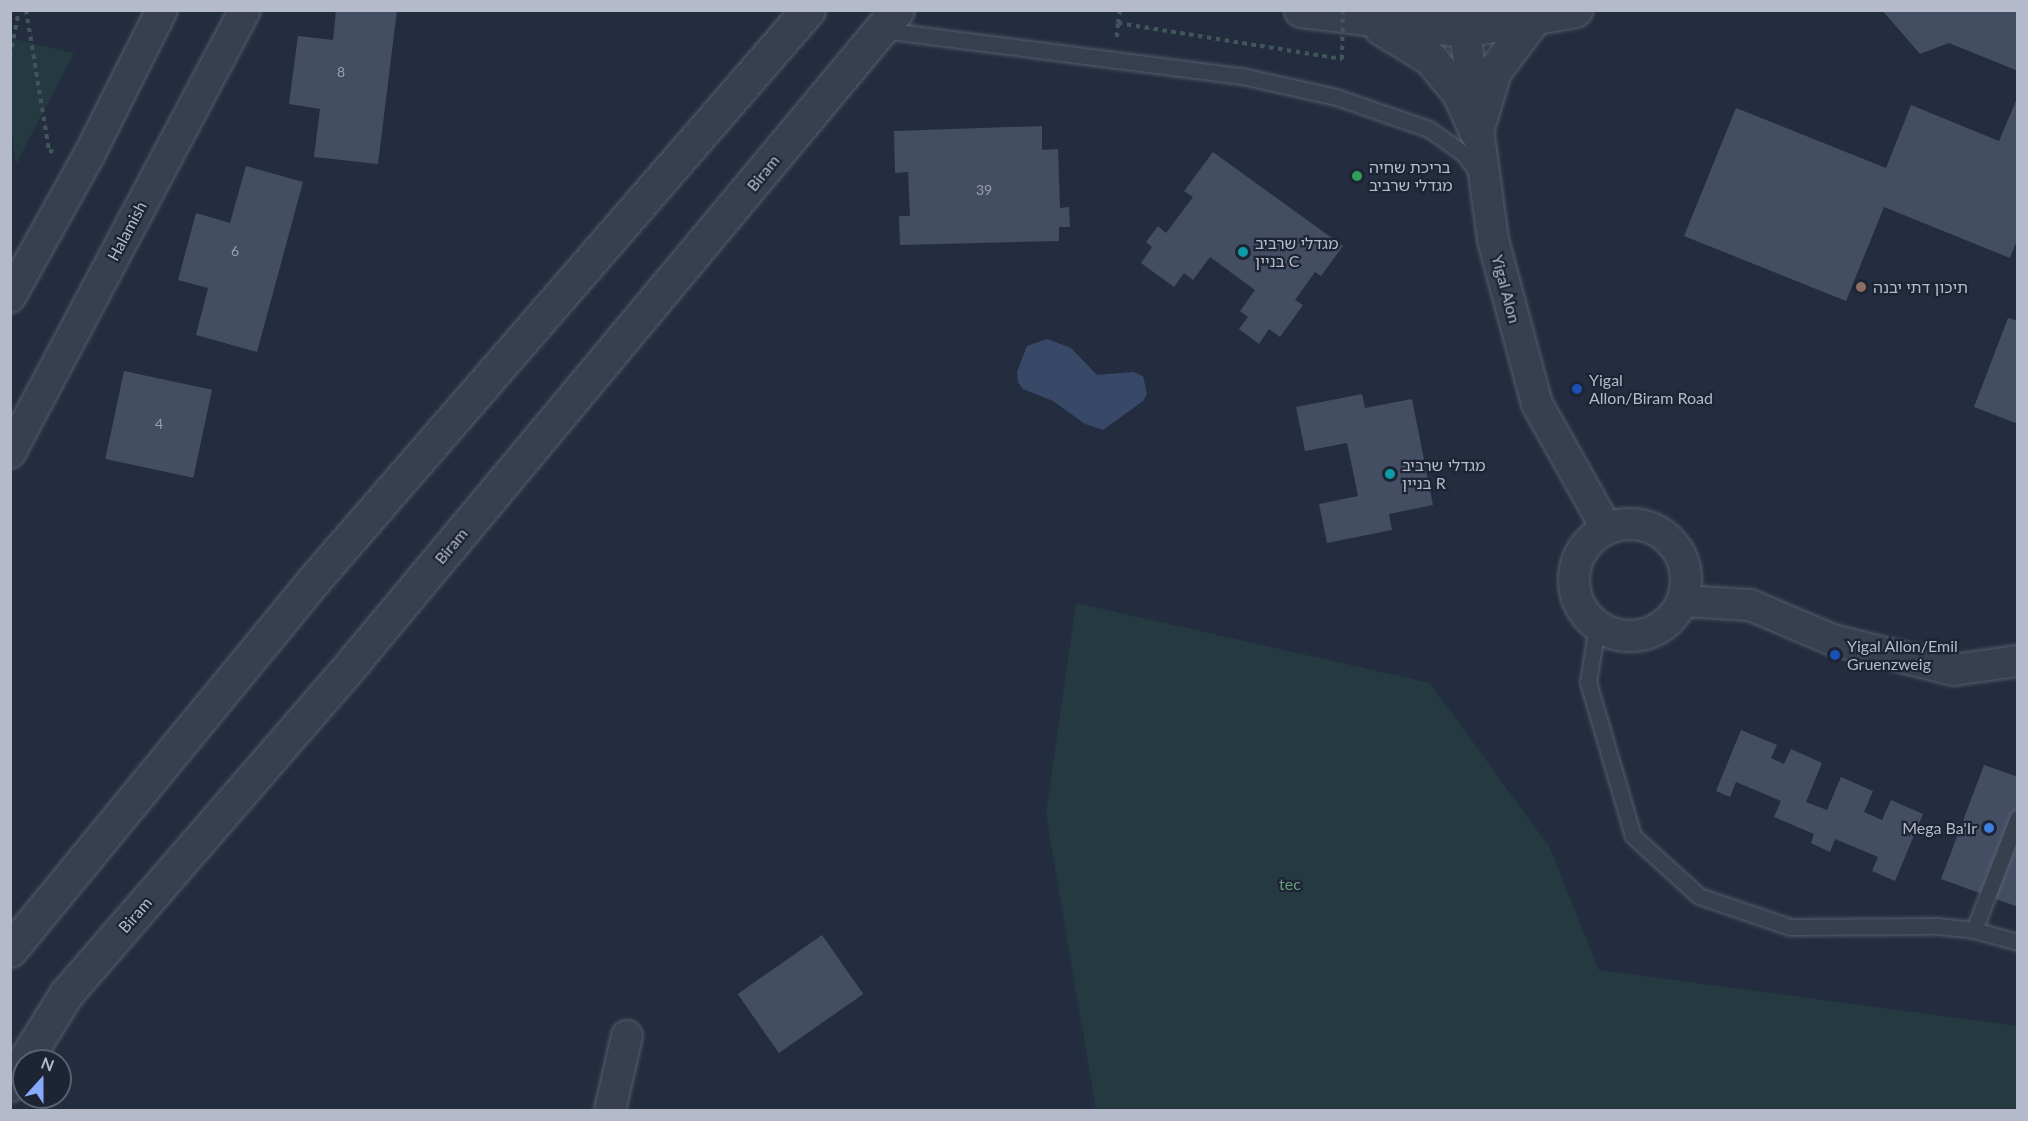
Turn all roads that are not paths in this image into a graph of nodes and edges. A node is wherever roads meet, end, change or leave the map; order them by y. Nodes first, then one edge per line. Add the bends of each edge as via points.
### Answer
1 (162, 10) edge
2 (245, 10) edge
3 (808, 10) edge
4 (1301, 10) edge
5 (1575, 10) edge
6 (1356, 16) edge
7 (888, 20) edge
8 (1463, 20) edge
9 (1532, 21) junction
10 (1476, 131) junction
11 (1484, 180) junction
12 (10, 297) edge
13 (10, 453) edge
14 (1607, 529) junction
15 (1683, 601) junction
16 (1597, 626) junction
17 (2018, 662) edge
18 (2018, 817) edge
19 (1974, 930) junction
20 (2018, 942) edge
21 (10, 951) edge
22 (627, 1036) dead end
23 (10, 1084) edge
24 (610, 1110) edge

1 - 12 street via 89,155
2 - 13 street, Halamish
3 - 21 street via 313,580
4 - 6 street
5 - 9 street
6 - 8 street
6 - 10 street via 1430,58 1459,93
7 - 11 lane via 1242,76 1336,98 1429,129 1464,154
7 - 23 street, Biram via 355,660 66,994
8 - 9 street
8 - 10 street, Yigal Alon
9 - 10 street via 1494,71
10 - 11 street, Yigal Alon
11 - 14 street, Yigal Alon via 1493,240 1537,404
14 - 15 street via 1625,524 1645,526 1665,536 1680,554 1686,570
14 - 16 street via 1584,550 1574,579 1585,613
15 - 16 street via 1661,627 1640,635 1618,635
15 - 17 street via 1750,605 1833,640 1953,670
16 - 19 lane via 1588,682 1600,711 1633,836 1699,896 1790,927 1937,926
18 - 19 lane
19 - 20 lane
22 - 24 street

